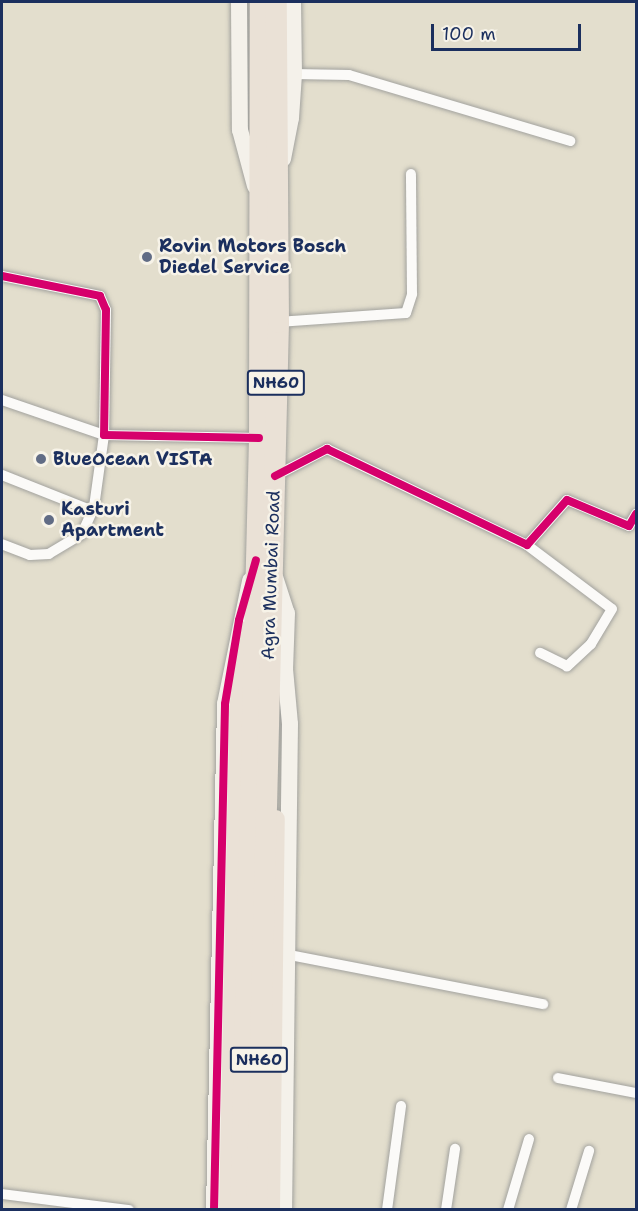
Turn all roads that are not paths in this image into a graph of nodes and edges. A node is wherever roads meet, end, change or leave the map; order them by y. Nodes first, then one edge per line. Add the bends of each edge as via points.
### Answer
1 (239, 2) edge
2 (260, 2) edge
3 (276, 2) edge
4 (293, 2) edge
5 (294, 74) junction
6 (570, 141) dead end
7 (411, 174) dead end
8 (266, 194) junction
9 (2, 276) edge
10 (278, 322) junction
11 (2, 400) edge
12 (104, 435) junction
13 (259, 438) junction
14 (2, 475) edge
15 (275, 476) junction
16 (93, 511) junction
17 (636, 514) edge
18 (633, 528) edge
19 (2, 544) edge
20 (527, 545) junction
21 (264, 564) junction
22 (255, 604) junction
23 (540, 653) dead end
24 (266, 717) junction
25 (254, 908) junction
26 (290, 955) junction
27 (543, 1004) dead end
28 (558, 1078) dead end
29 (636, 1093) edge
30 (401, 1106) dead end
31 (529, 1139) dead end
32 (455, 1149) dead end
33 (589, 1151) dead end
34 (2, 1194) edge
35 (109, 1208) edge
36 (129, 1209) edge
37 (214, 1209) edge
38 (228, 1209) edge
39 (240, 1209) edge
40 (256, 1209) edge
41 (270, 1209) edge
42 (284, 1209) edge
43 (387, 1209) edge
44 (446, 1209) edge
45 (508, 1209) edge
46 (571, 1209) edge

1 - 8 street via 240,130
2 - 8 highway, Agra Mumbai Road / NH60
3 - 8 highway, Agra Mumbai Road / NH60
4 - 5 street
5 - 6 street via 349,75
5 - 8 street via 291,118
7 - 10 street via 412,294 406,313
8 - 10 highway, Agra Mumbai Road / NH60
8 - 13 highway, Agra Mumbai Road / NH60
9 - 12 street via 100,297 106,310
10 - 15 highway, Agra Mumbai Road / NH60
11 - 12 street
12 - 13 street
12 - 16 street
13 - 21 highway, Agra Mumbai Road / NH60
14 - 16 street
15 - 20 street via 327,449
15 - 21 highway, Agra Mumbai Road / NH60
16 - 19 street via 82,534 49,554 30,555
17 - 18 street
18 - 20 street via 567,500
20 - 23 street via 612,609 591,644 567,666
21 - 22 highway, NH60
21 - 24 highway, Agra Mumbai Road / NH60
21 - 26 street via 287,613
21 - 37 street via 239,620 225,704
22 - 25 highway, NH60
22 - 38 main road via 245,634 238,713
24 - 25 highway, NH60
24 - 41 main road via 276,748
25 - 39 highway, NH60
25 - 40 highway, NH60
26 - 27 street
26 - 42 street
28 - 29 street
30 - 43 street
31 - 45 street
32 - 44 street
33 - 46 street
34 - 35 street
35 - 36 street

